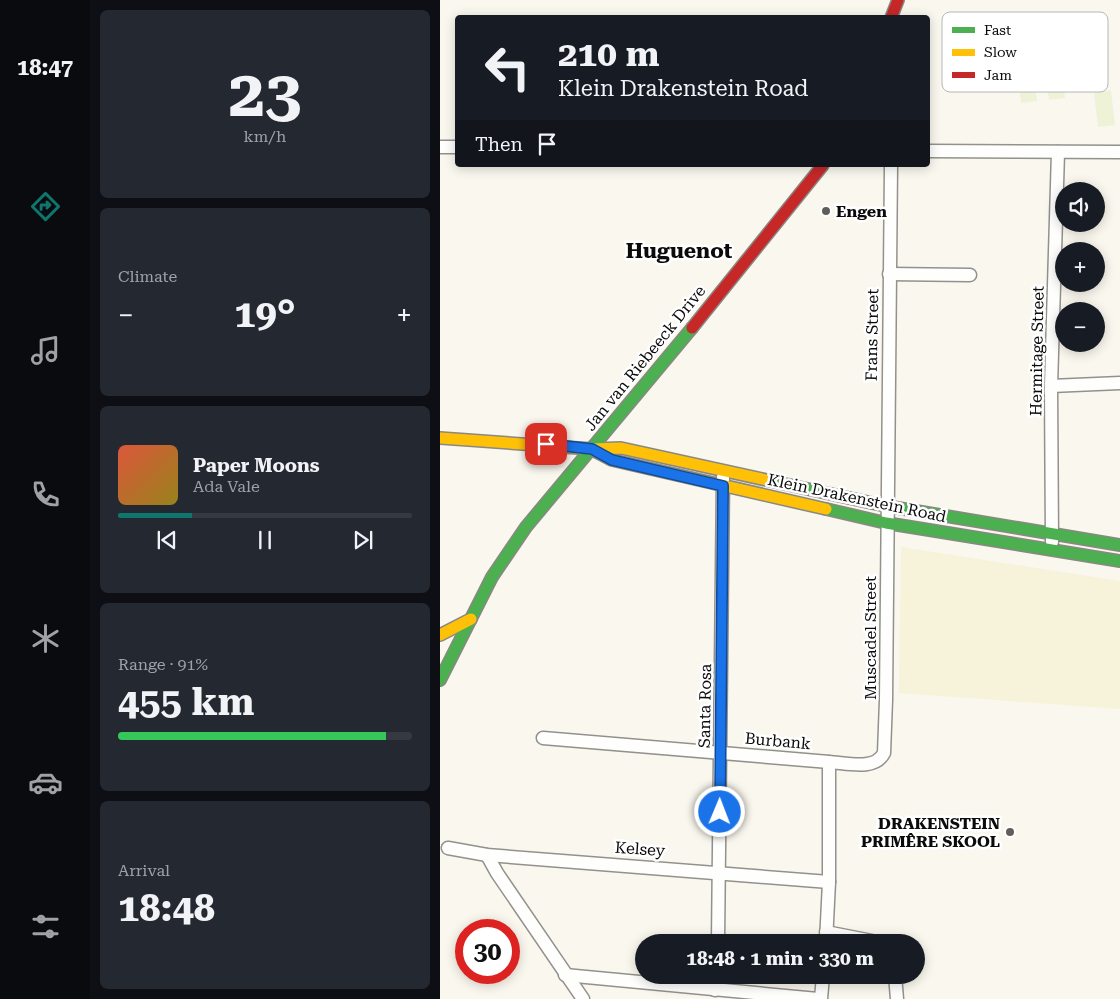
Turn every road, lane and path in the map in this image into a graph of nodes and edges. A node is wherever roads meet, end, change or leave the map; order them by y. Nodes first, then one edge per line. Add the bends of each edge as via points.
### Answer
1 (898, 0) edge
2 (892, 15) edge
3 (440, 147) edge
4 (455, 147) edge
5 (930, 150) edge
6 (1058, 152) junction
7 (1120, 152) edge
8 (821, 167) edge
9 (891, 167) edge
10 (889, 274) junction
11 (970, 276) dead end
12 (1120, 383) edge
13 (1051, 386) junction
14 (440, 438) edge
15 (592, 449) junction
16 (724, 470) junction
17 (723, 486) junction
18 (886, 506) junction
19 (886, 523) junction
20 (1052, 535) junction
21 (1120, 545) edge
22 (1052, 551) junction
23 (1120, 561) edge
24 (471, 620) junction
25 (440, 635) edge
26 (440, 680) edge
27 (543, 738) dead end
28 (721, 753) junction
29 (884, 753) joint
30 (830, 762) junction
31 (448, 848) dead end
32 (487, 855) junction
33 (719, 871) junction
34 (829, 882) junction
35 (718, 934) edge
36 (826, 934) edge
37 (565, 975) junction
38 (716, 984) edge
39 (822, 984) edge
40 (896, 984) edge
41 (716, 990) junction
42 (583, 999) edge
43 (819, 999) edge
44 (898, 999) edge

1 - 2 main road
3 - 4 street
5 - 6 street
6 - 7 street
6 - 13 street, Hermitage Street
8 - 15 main road, Jan van Riebeeck Drive
9 - 10 street, Frans Street
10 - 11 street
10 - 18 street, Frans Street
12 - 13 street
13 - 20 street, Hermitage Street
14 - 15 main road, Klein Drakenstein Road
15 - 16 main road, Klein Drakenstein Road via 621,448
15 - 17 main road, Klein Drakenstein Road via 612,460
15 - 24 main road, Jan van Riebeeck Drive via 526,527 492,577
16 - 17 street, Santa Rosa
16 - 18 main road, Klein Drakenstein Road
17 - 19 main road, Klein Drakenstein Road
17 - 28 street, Santa Rosa
18 - 19 street, Frans Street
18 - 20 main road, Klein Drakenstein Road
19 - 22 main road, Klein Drakenstein Road
19 - 29 street, Muscadel Street
20 - 21 main road, Klein Drakenstein Road
20 - 22 street, Hermitage Street
22 - 23 main road, Klein Drakenstein Road
24 - 25 main road
24 - 26 main road, Jan van Riebeeck Drive
27 - 28 street, Burbank
28 - 30 street, Burbank
28 - 33 street, Santa Rosa
29 - 30 street, Burbank via 877,762 870,764
30 - 34 street
31 - 32 street, Kelsey
32 - 33 street, Kelsey
32 - 37 street
33 - 34 street, Kelsey
33 - 35 street, Santa Rosa
34 - 36 street
37 - 41 street
37 - 42 street
38 - 41 street
39 - 43 street
40 - 44 street
41 - 43 street

